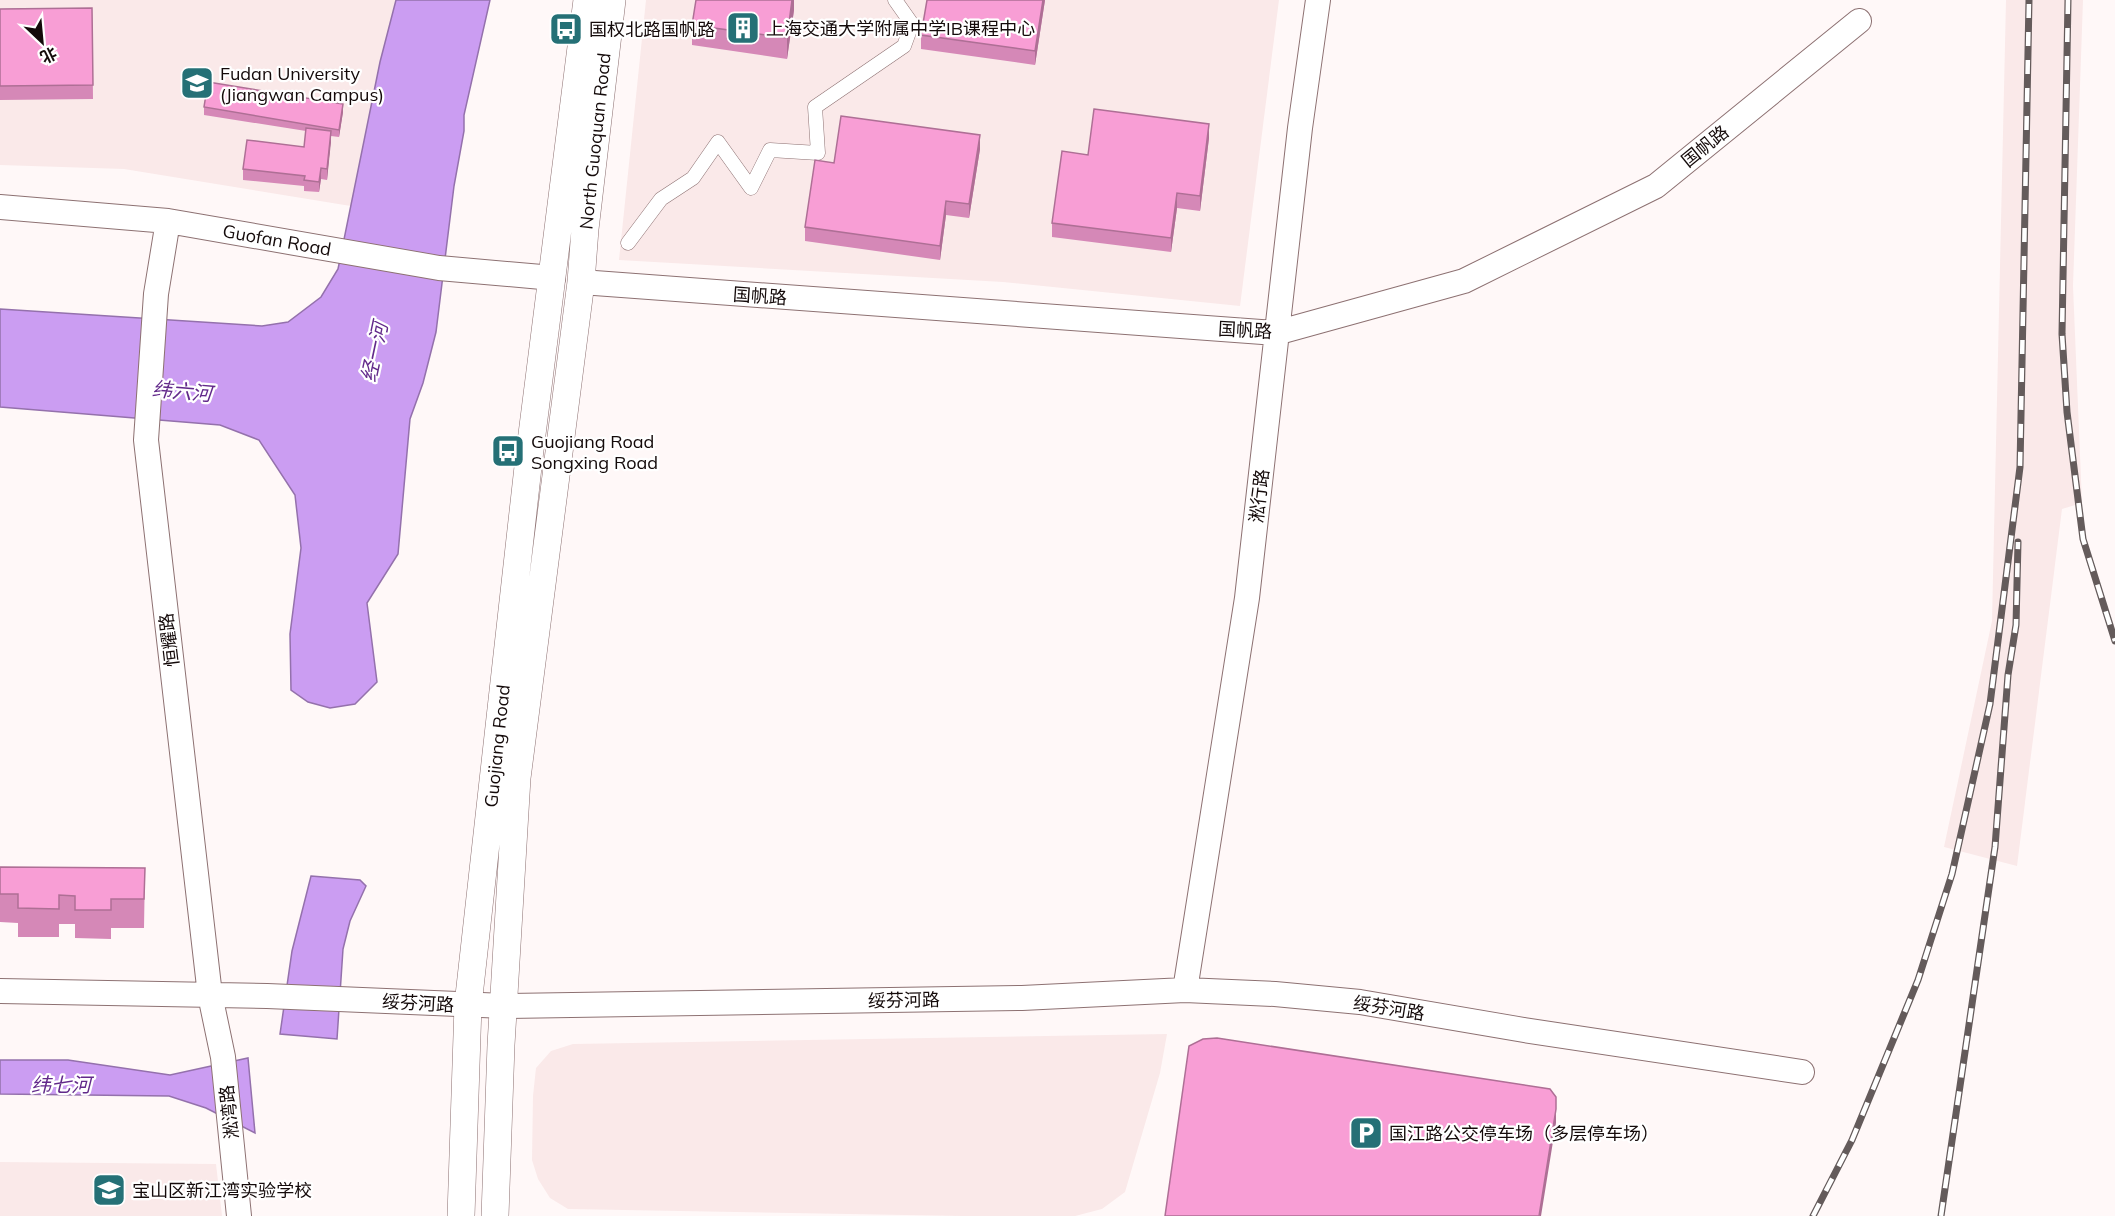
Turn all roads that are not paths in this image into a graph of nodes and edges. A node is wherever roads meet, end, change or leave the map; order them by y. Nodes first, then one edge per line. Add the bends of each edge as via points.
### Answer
1 (587, 0) edge
2 (612, 0) edge
3 (895, 0) edge
4 (1318, 0) edge
5 (1858, 21) dead end
6 (0, 207) edge
7 (168, 221) junction
8 (628, 243) dead end
9 (553, 278) junction
10 (581, 282) junction
11 (1276, 333) junction
12 (1185, 990) junction
13 (0, 991) edge
14 (210, 995) junction
15 (468, 1005) junction
16 (505, 1006) junction
17 (223, 1057) joint
18 (1802, 1072) dead end
19 (239, 1216) edge
20 (461, 1216) edge
21 (495, 1216) edge

1 - 9 main road, North Guoquan Road
2 - 10 main road, North Guoquan Road
3 - 8 street via 912,24 904,46 815,107 818,153 770,150 751,188 718,142 693,178 661,199
4 - 11 street, 淞行路
5 - 11 street, 国帆路 via 1656,186 1464,281
6 - 7 street, Guofan Road
7 - 9 street, Guofan Road via 439,268
7 - 14 street, 恒耀路 via 156,294 146,440
9 - 15 main road, Guojiang Road
10 - 11 street, 国帆路
10 - 16 main road, Guojiang Road via 517,778
11 - 12 street, 淞行路 via 1247,598
12 - 16 street, 绥芬河路 via 1022,998
12 - 18 street, 绥芬河路 via 1360,1002
13 - 14 street, 绥芬河路
14 - 15 street, 绥芬河路
14 - 17 street, 恒耀路
15 - 16 street, 绥芬河路
15 - 20 main road, Guojiang Road
16 - 21 main road, Guojiang Road
17 - 19 street, 淞湾路

